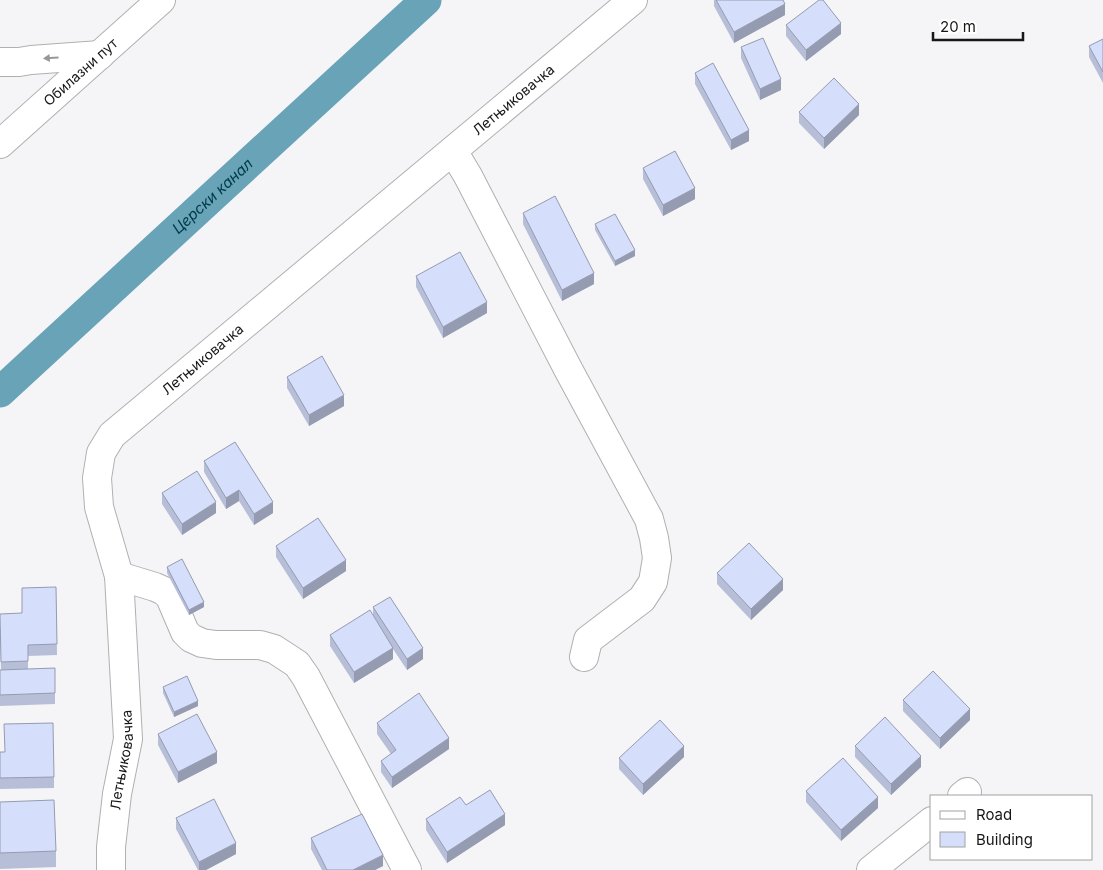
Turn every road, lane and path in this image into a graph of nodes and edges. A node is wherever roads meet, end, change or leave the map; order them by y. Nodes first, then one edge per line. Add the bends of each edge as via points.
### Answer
1 (161, 0) edge
2 (633, 0) edge
3 (100, 55) junction
4 (0, 62) edge
5 (0, 144) edge
6 (453, 151) junction
7 (119, 576) junction
8 (584, 657) dead end
9 (930, 823) edge
10 (110, 870) edge
11 (407, 870) edge
12 (871, 870) edge

1 - 3 street, Обилазни пут
2 - 6 street, Летњиковачка
3 -> 4 street
3 - 5 street, Обилазни пут
6 - 7 street, Летњиковачка via 112,435 101,453 96,478 99,507
6 - 8 street via 649,519 654,538 657,558 653,582 642,600 588,640
7 - 10 street, Летњиковачка via 128,739 117,794
7 - 11 street via 164,591 191,638 216,645 260,645 274,649 297,664
9 - 12 street

